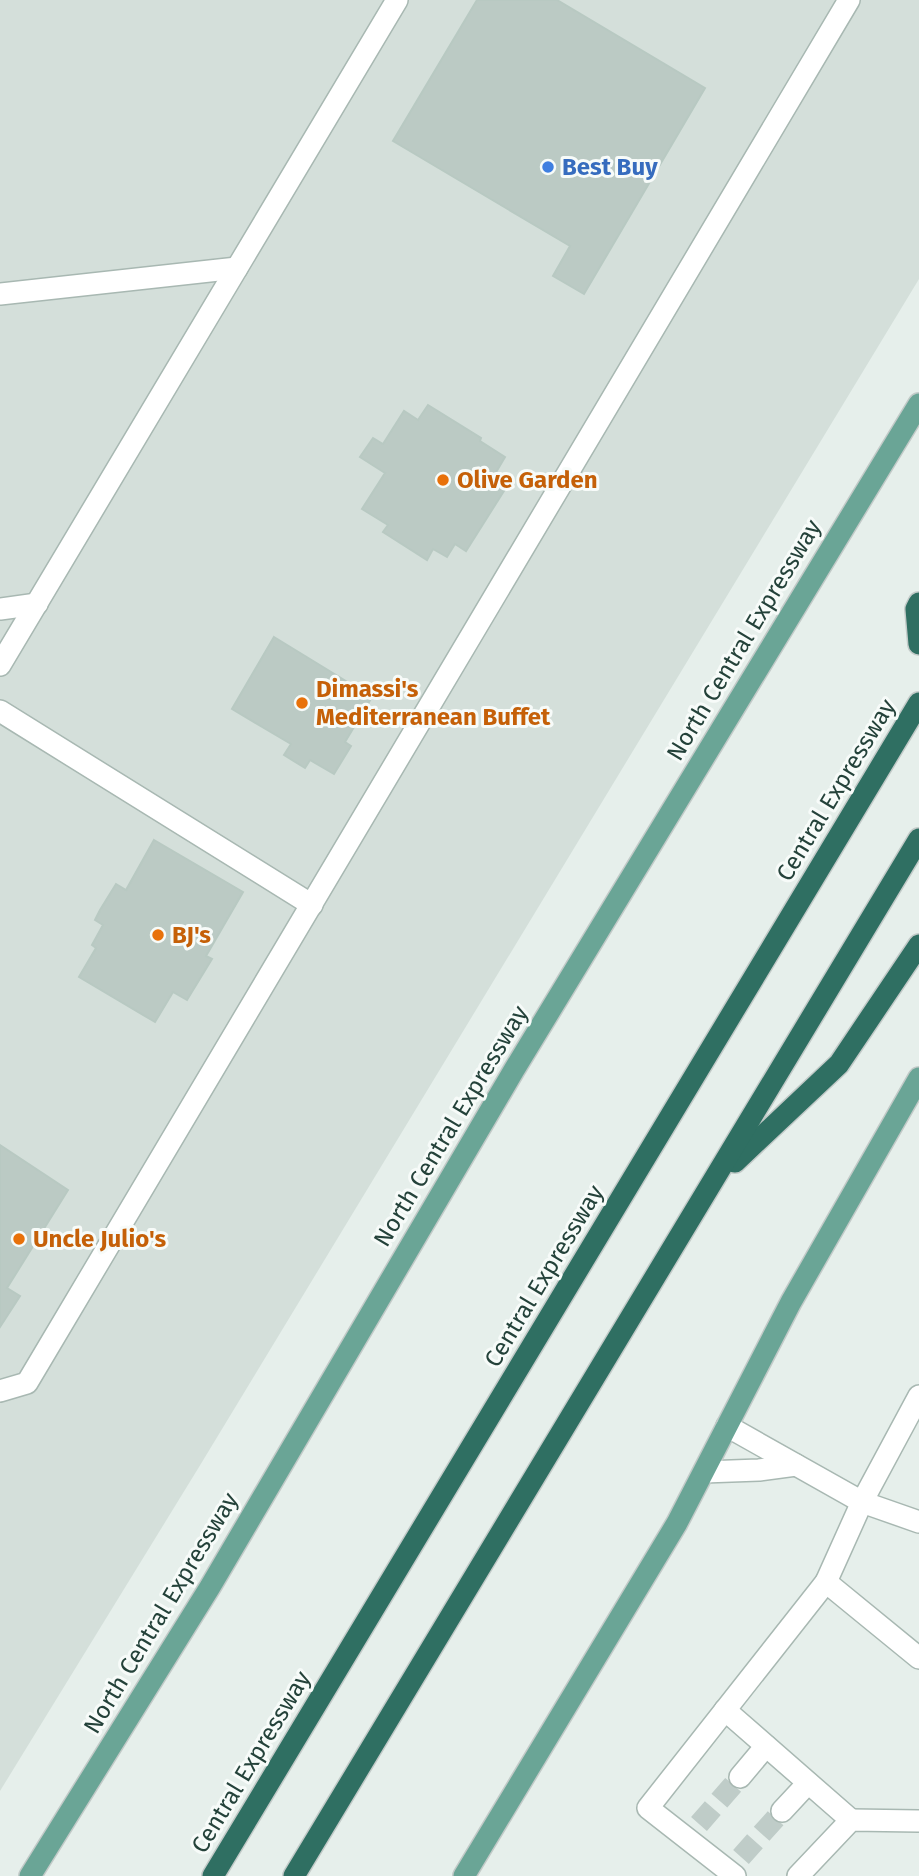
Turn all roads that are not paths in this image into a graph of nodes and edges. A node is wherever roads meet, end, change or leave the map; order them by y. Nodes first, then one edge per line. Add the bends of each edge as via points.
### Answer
1 (397, 0) edge
2 (849, 0) edge
3 (237, 268) junction
4 (0, 294) edge
5 (919, 404) edge
6 (919, 603) edge
7 (37, 604) junction
8 (0, 609) edge
9 (919, 644) edge
10 (0, 665) edge
11 (919, 703) edge
12 (0, 711) edge
13 (919, 839) edge
14 (312, 905) junction
15 (919, 945) edge
16 (919, 1078) edge
17 (715, 1180) junction
18 (0, 1391) edge
19 (919, 1396) edge
20 (727, 1426) junction
21 (910, 1433) edge
22 (796, 1465) junction
23 (704, 1472) junction
24 (862, 1502) junction
25 (919, 1522) edge
26 (826, 1582) junction
27 (919, 1658) edge
28 (725, 1710) junction
29 (766, 1746) junction
30 (740, 1777) tunnel mouth
31 (808, 1783) junction
32 (782, 1811) tunnel mouth
33 (851, 1820) junction
34 (919, 1821) edge
35 (735, 1868) edge
36 (470, 1870) edge
37 (30, 1876) edge
38 (214, 1876) edge
39 (294, 1876) edge
40 (798, 1876) edge

1 - 3 lane
2 - 14 lane
3 - 4 lane
3 - 7 lane
5 - 37 main road, North Central Expressway via 514,1070 210,1587
6 - 9 highway
7 - 8 lane
7 - 10 lane
11 - 38 highway, Central Expressway
12 - 14 lane
13 - 17 highway
14 - 18 lane via 27,1383
15 - 17 highway via 839,1064
16 - 20 main road via 791,1302
17 - 39 highway
19 - 21 lane
20 - 22 lane
20 - 23 main road
21 - 24 lane
22 - 23 lane
22 - 24 lane
23 - 36 main road
24 - 25 lane
24 - 26 lane
26 - 27 lane
26 - 28 lane
28 - 29 lane
28 - 35 lane via 648,1808 693,1832
29 - 30 lane
29 - 31 lane
31 - 32 lane
31 - 33 lane
33 - 34 lane
33 - 40 lane

